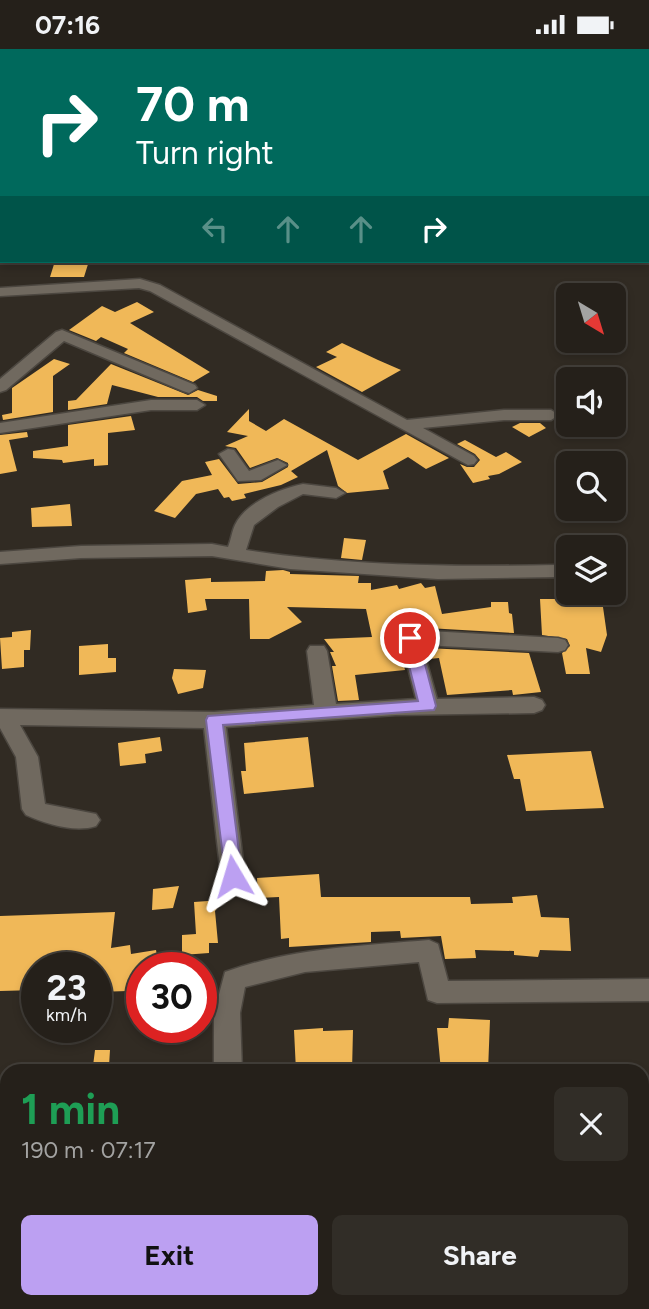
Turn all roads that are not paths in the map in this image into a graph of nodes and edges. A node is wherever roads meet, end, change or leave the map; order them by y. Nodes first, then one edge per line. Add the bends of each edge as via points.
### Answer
1 (0, 292) edge
2 (0, 387) edge
3 (189, 388) dead end
4 (197, 405) dead end
5 (551, 415) dead end
6 (404, 425) junction
7 (0, 428) edge
8 (228, 454) dead end
9 (468, 460) dead end
10 (278, 465) dead end
11 (255, 476) junction
12 (337, 493) dead end
13 (275, 501) junction
14 (233, 553) junction
15 (0, 558) edge
16 (556, 571) edge
17 (558, 645) dead end
18 (317, 651) dead end
19 (534, 705) dead end
20 (428, 706) junction
21 (326, 711) junction
22 (3, 717) edge
23 (214, 720) junction
24 (88, 820) dead end
25 (233, 876) dead end
26 (649, 990) edge
27 (228, 1064) edge

1 - 6 street via 141,283
2 - 3 street via 62,335
4 - 7 street via 151,405
5 - 6 street
6 - 9 street
8 - 11 street via 244,477
10 - 11 street
11 - 13 street
12 - 13 street via 303,489
13 - 14 street via 250,516
14 - 15 street via 81,552
14 - 16 street via 290,563 438,573
17 - 20 street via 410,638
18 - 21 street
19 - 20 street
20 - 21 street
21 - 23 street
22 - 23 street
22 - 24 street via 27,757 34,810
23 - 25 street
26 - 27 street via 437,992 429,951 297,964 234,981 227,1013

